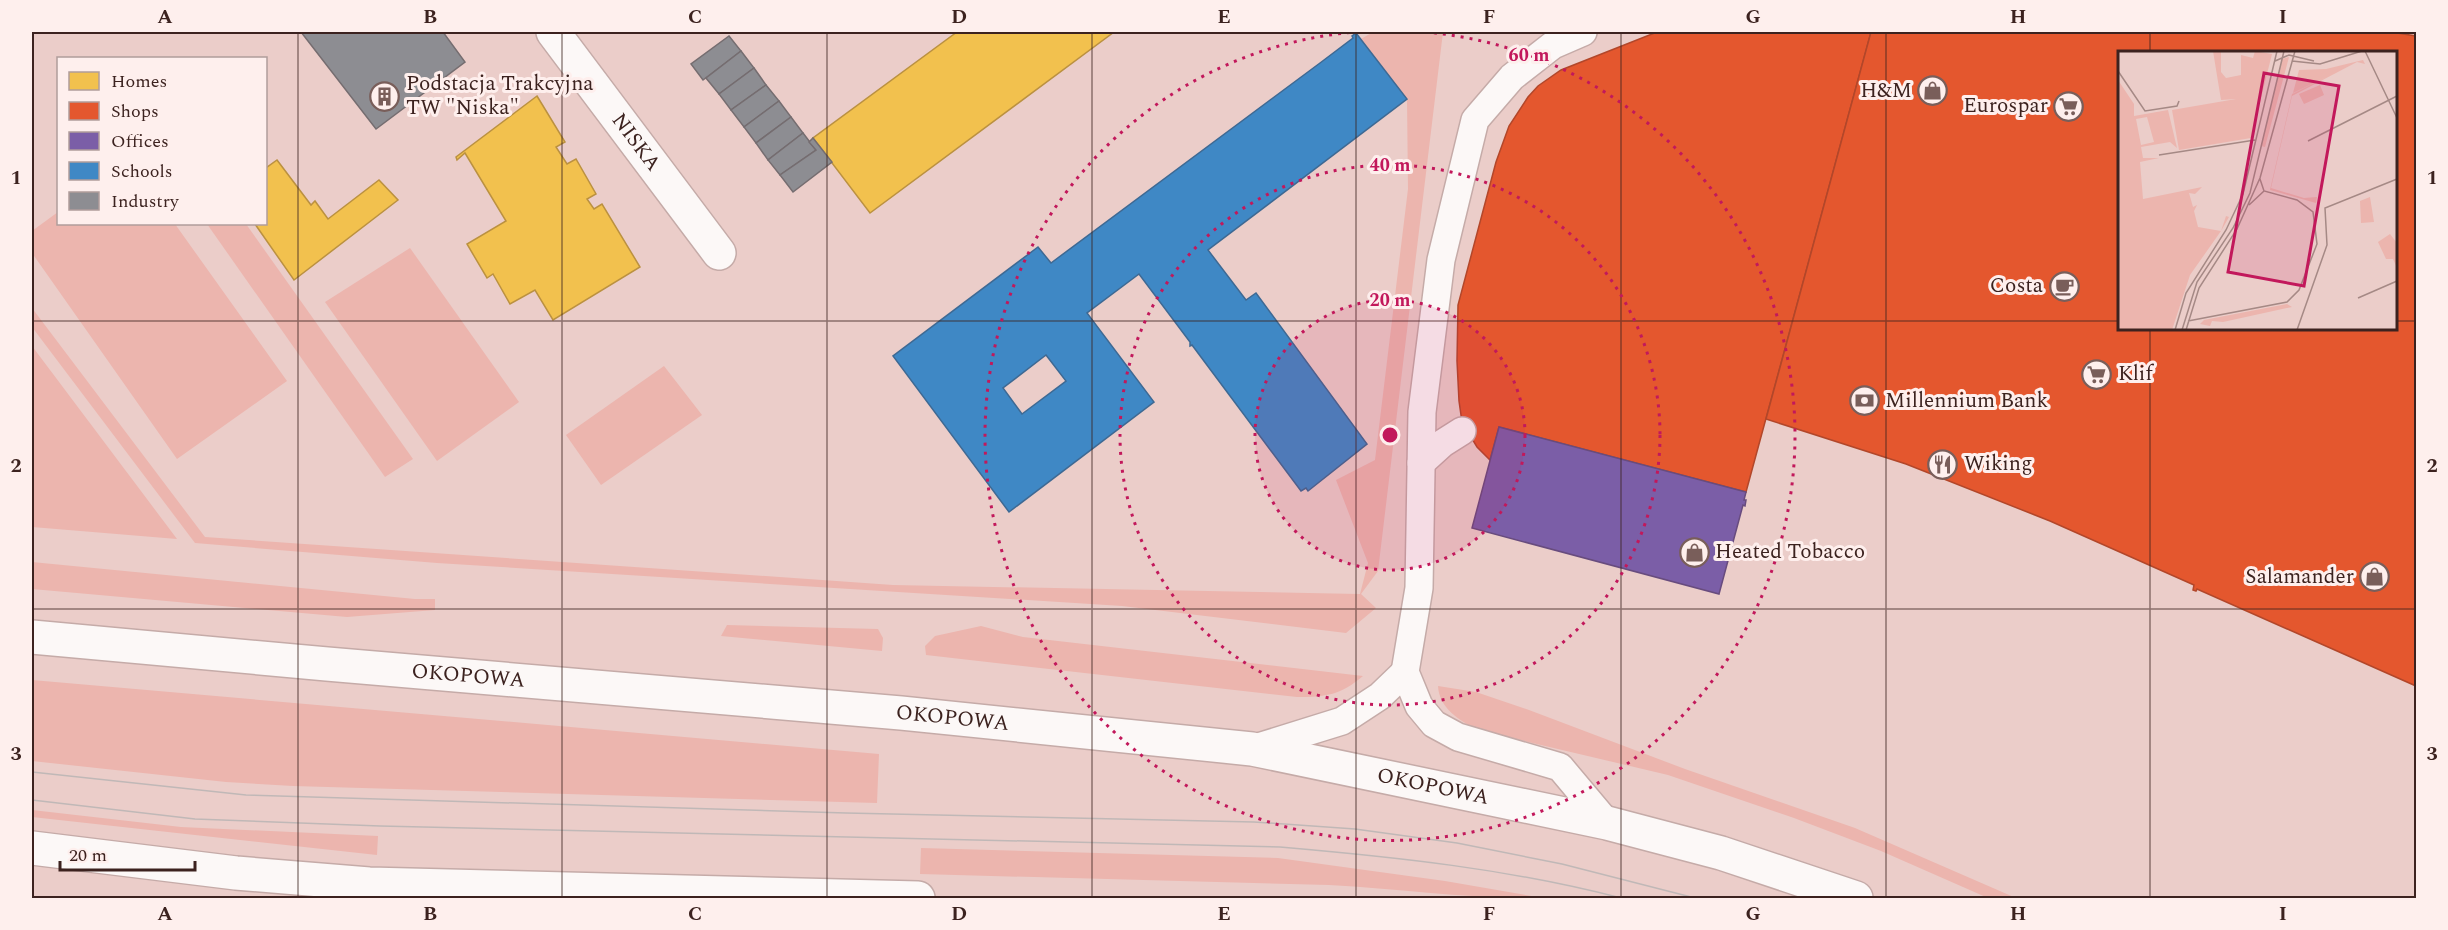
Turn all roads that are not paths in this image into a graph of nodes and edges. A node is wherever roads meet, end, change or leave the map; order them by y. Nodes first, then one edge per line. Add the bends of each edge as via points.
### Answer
1 (553, 32) edge
2 (1583, 32) edge
3 (719, 253) dead end
4 (1462, 431) dead end
5 (1421, 463) junction
6 (32, 637) edge
7 (1405, 672) junction
8 (1252, 749) junction
9 (1607, 823) junction
10 (32, 848) edge
11 (817, 897) edge
12 (918, 898) edge
13 (1856, 898) edge

1 - 3 main road, NISKA
2 - 5 lane via 1553,45 1512,77 1475,120 1441,260 1422,412
4 - 5 lane
5 - 7 lane via 1419,588
6 - 8 main road, OKOPOWA via 901,713
7 - 8 lane via 1380,696 1342,721
7 - 9 lane via 1419,706 1434,724 1458,737 1560,767
8 - 9 main road, OKOPOWA
9 - 13 main road, OKOPOWA via 1721,853
10 - 11 main road via 236,873 369,884
11 - 12 main road

